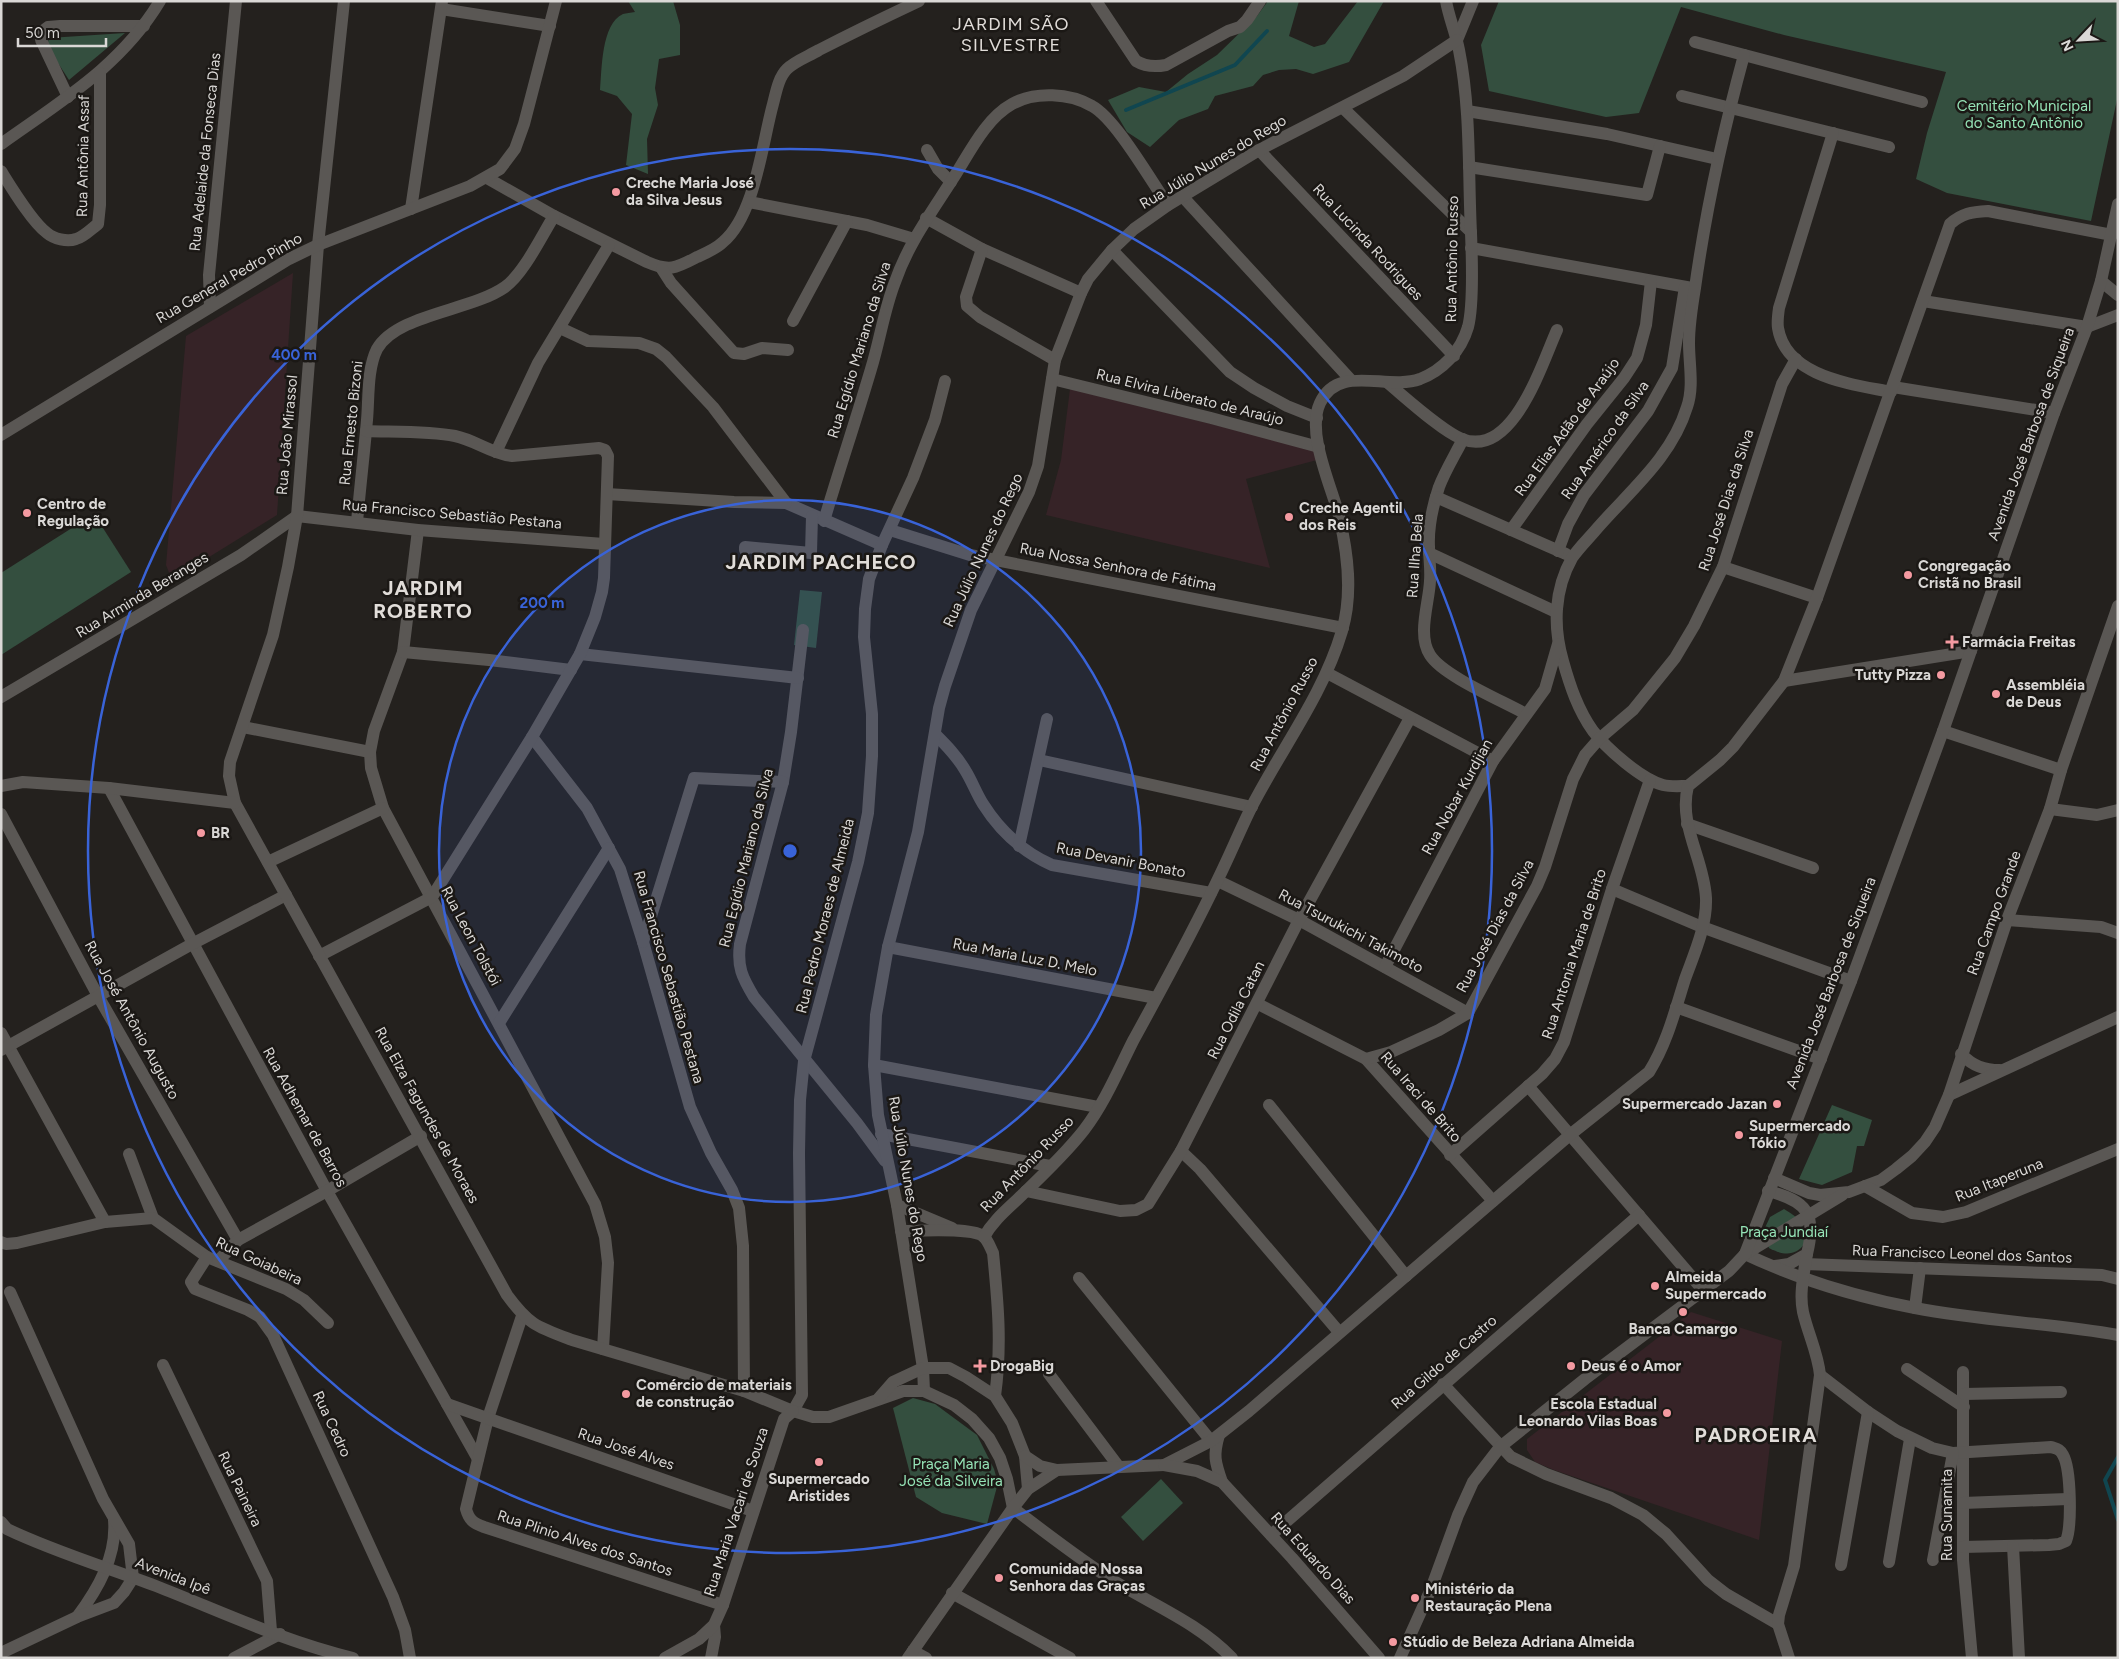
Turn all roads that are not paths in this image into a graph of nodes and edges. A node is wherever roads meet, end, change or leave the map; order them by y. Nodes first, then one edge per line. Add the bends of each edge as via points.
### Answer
1 (160, 1) edge
2 (236, 1) edge
3 (344, 1) edge
4 (556, 1) edge
5 (918, 1) edge
6 (1096, 1) edge
7 (1260, 1) edge
8 (1446, 1) edge
9 (1473, 1) edge
10 (442, 5) edge
11 (144, 26) junction
12 (550, 26) junction
13 (1457, 40) junction
14 (1695, 42) dead end
15 (1744, 56) junction
16 (100, 73) junction
17 (1682, 96) dead end
18 (68, 97) junction
19 (1922, 102) dead end
20 (1343, 108) junction
21 (1730, 109) junction
22 (1467, 111) junction
23 (1834, 133) junction
24 (1, 144) edge
25 (1660, 146) junction
26 (1890, 148) dead end
27 (927, 150) dead end
28 (1259, 150) junction
29 (1717, 159) junction
30 (1469, 167) junction
31 (1, 171) edge
32 (487, 178) junction
33 (950, 182) junction
34 (1183, 197) junction
35 (749, 202) junction
36 (2118, 204) edge
37 (1168, 205) junction
38 (411, 209) junction
39 (554, 216) junction
40 (926, 218) junction
41 (847, 221) junction
42 (1471, 232) junction
43 (2112, 234) junction
44 (914, 239) junction
45 (318, 245) junction
46 (609, 245) junction
47 (1471, 248) junction
48 (982, 249) junction
49 (1112, 250) junction
50 (662, 269) junction
51 (1651, 281) junction
52 (2101, 281) junction
53 (1690, 288) junction
54 (1081, 293) junction
55 (2118, 295) edge
56 (1923, 301) junction
57 (210, 307) junction
58 (2118, 316) edge
59 (793, 320) dead end
60 (2087, 327) junction
61 (560, 328) junction
62 (1557, 330) dead end
63 (788, 350) dead end
64 (1454, 356) junction
65 (1796, 359) junction
66 (1055, 360) junction
67 (1672, 368) junction
68 (1690, 374) junction
69 (1052, 379) junction
70 (1350, 379) junction
71 (945, 380) dead end
72 (1389, 384) junction
73 (1892, 390) junction
74 (2054, 413) junction
75 (1317, 418) junction
76 (366, 431) junction
77 (1, 435) edge
78 (1462, 439) junction
79 (1319, 447) junction
80 (496, 452) junction
81 (607, 494) junction
82 (1436, 497) junction
83 (786, 503) junction
84 (296, 516) junction
85 (818, 518) junction
86 (357, 522) junction
87 (418, 530) junction
88 (890, 530) junction
89 (1511, 530) junction
90 (604, 540) junction
91 (882, 545) junction
92 (745, 550) dead end
93 (1558, 551) junction
94 (1429, 553) junction
95 (1572, 557) junction
96 (995, 559) junction
97 (1724, 567) junction
98 (1817, 598) junction
99 (2118, 606) edge
100 (1556, 612) junction
101 (1343, 628) junction
102 (803, 630) dead end
103 (1558, 644) junction
104 (1971, 651) junction
105 (403, 652) junction
106 (580, 654) junction
107 (571, 670) junction
108 (1327, 673) junction
109 (798, 678) junction
110 (1784, 680) junction
111 (1, 697) edge
112 (1526, 714) junction
113 (1047, 718) dead end
114 (1410, 718) junction
115 (243, 726) junction
116 (1943, 731) junction
117 (935, 734) junction
118 (532, 737) junction
119 (1599, 739) junction
120 (370, 752) junction
121 (1039, 760) junction
122 (1493, 761) junction
123 (2061, 770) junction
124 (1650, 780) junction
125 (782, 782) junction
126 (1, 786) edge
127 (1688, 786) junction
128 (109, 788) junction
129 (235, 803) junction
130 (1252, 807) junction
131 (383, 808) junction
132 (2050, 809) junction
133 (2118, 810) edge
134 (1, 814) edge
135 (1687, 824) junction
136 (1019, 846) junction
137 (609, 848) junction
138 (268, 862) junction
139 (1813, 868) dead end
140 (1218, 881) junction
141 (1612, 889) junction
142 (1211, 893) junction
143 (286, 895) junction
144 (432, 897) junction
145 (1299, 920) junction
146 (2008, 920) junction
147 (1702, 928) junction
148 (2118, 933) edge
149 (643, 942) junction
150 (192, 944) junction
151 (888, 947) junction
152 (319, 956) junction
153 (1385, 967) junction
154 (1851, 981) junction
155 (98, 996) junction
156 (1156, 998) junction
157 (1258, 1004) junction
158 (1676, 1007) junction
159 (1468, 1013) junction
160 (2118, 1017) edge
161 (499, 1023) junction
162 (1, 1034) edge
163 (5, 1048) edge
164 (1961, 1054) junction
165 (1366, 1059) junction
166 (1821, 1059) junction
167 (804, 1061) junction
168 (874, 1064) junction
169 (2000, 1070) junction
170 (1528, 1086) junction
171 (1949, 1095) junction
172 (1269, 1105) dead end
173 (1098, 1107) junction
174 (881, 1134) junction
175 (1571, 1134) junction
176 (421, 1136) junction
177 (2118, 1149) edge
178 (1181, 1151) junction
179 (130, 1154) dead end
180 (1450, 1154) junction
181 (887, 1164) junction
182 (1050, 1166) junction
183 (1774, 1178) junction
184 (1864, 1186) junction
185 (327, 1191) junction
186 (1026, 1191) junction
187 (1768, 1191) junction
188 (1849, 1192) junction
189 (1493, 1201) junction
190 (896, 1206) junction
191 (1639, 1215) junction
192 (1810, 1215) junction
193 (154, 1218) junction
194 (105, 1222) junction
195 (900, 1231) junction
196 (959, 1231) junction
197 (984, 1237) junction
198 (238, 1240) junction
199 (1, 1242) edge
200 (1745, 1254) junction
201 (213, 1259) junction
202 (1805, 1265) junction
203 (1837, 1266) junction
204 (1773, 1267) junction
205 (1920, 1268) junction
206 (1406, 1276) junction
207 (1079, 1278) dead end
208 (2118, 1279) edge
209 (1832, 1286) junction
210 (1703, 1290) junction
211 (10, 1292) dead end
212 (1915, 1308) junction
213 (522, 1316) junction
214 (328, 1323) dead end
215 (1339, 1332) junction
216 (2118, 1335) edge
217 (603, 1349) junction
218 (163, 1365) dead end
219 (924, 1368) junction
220 (1907, 1369) dead end
221 (1964, 1372) dead end
222 (1048, 1374) dead end
223 (1820, 1375) junction
224 (1443, 1384) junction
225 (744, 1391) junction
226 (924, 1391) junction
227 (2061, 1392) dead end
228 (1964, 1394) junction
229 (995, 1396) junction
230 (879, 1398) junction
231 (446, 1404) junction
232 (1964, 1408) junction
233 (793, 1411) junction
234 (1868, 1412) junction
235 (488, 1418) junction
236 (1215, 1438) junction
237 (1910, 1439) junction
238 (1500, 1447) junction
239 (1958, 1452) junction
240 (1026, 1456) junction
241 (478, 1459) junction
242 (1164, 1465) junction
243 (1119, 1467) junction
244 (1057, 1470) junction
245 (1222, 1482) junction
246 (1028, 1489) junction
247 (2068, 1499) junction
248 (1964, 1503) junction
249 (1012, 1508) junction
250 (753, 1511) junction
251 (114, 1520) junction
252 (3, 1527) edge
253 (1271, 1535) junction
254 (1963, 1546) junction
255 (2013, 1546) junction
256 (1933, 1560) dead end
257 (1889, 1562) dead end
258 (1841, 1565) dead end
259 (105, 1568) junction
260 (133, 1578) junction
261 (952, 1593) junction
262 (723, 1605) junction
263 (77, 1617) junction
264 (1778, 1624) junction
265 (714, 1625) junction
266 (276, 1633) junction
267 (1, 1653) edge
268 (407, 1655) edge
269 (911, 1655) edge
270 (339, 1656) edge
271 (234, 1658) edge
272 (353, 1658) edge
273 (665, 1658) edge
274 (711, 1658) edge
275 (926, 1658) edge
276 (1070, 1658) edge
277 (1232, 1658) edge
278 (1380, 1658) edge
279 (1400, 1658) edge
280 (1789, 1658) edge
281 (1972, 1658) edge
282 (2019, 1658) edge

1 - 11 street
2 - 57 street, Rua Adelaide da Fonseca Dias via 209,275
3 - 45 street, Rua João Mirassol
4 - 12 street, Rua General Pedro Pinho
5 - 35 street via 785,71 773,104
6 - 7 street via 1136,61 1143,65 1166,65 1240,27
8 - 13 street, Rua Antônio Russo
9 - 13 street
10 - 12 street
10 - 38 street
11 - 16 street
11 - 18 street via 60,26 44,30 41,40
12 - 32 street, Rua General Pedro Pinho via 515,149 500,169
13 - 20 street, Rua Júlio Nunes do Rego via 1403,76
13 - 22 street, Rua Antônio Russo
14 - 15 street
15 - 19 street
15 - 21 street
16 - 18 street
16 - 31 street, Rua Antônia Assaf via 98,224 77,239 55,238 46,233
17 - 21 street
18 - 24 street
20 - 28 street, Rua Júlio Nunes do Rego
20 - 42 street
21 - 23 street
21 - 29 street
22 - 25 street
22 - 30 street, Rua Antônio Russo
23 - 26 street
23 - 65 street via 1778,308 1781,338
25 - 29 street
25 - 30 street via 1647,195
27 - 33 street
28 - 34 street, Rua Júlio Nunes do Rego
28 - 64 street, Rua Lucinda Rodrigues
29 - 53 street
30 - 42 street, Rua Antônio Russo
32 - 38 street, Rua General Pedro Pinho
32 - 39 street
33 - 37 street, Rua Egídio Mariano da Silva via 981,134 1002,110 1024,99 1063,96 1094,107 1111,124
33 - 40 street, Rua Egídio Mariano da Silva
34 - 37 street, Rua Júlio Nunes do Rego
34 - 70 street
35 - 41 street
35 - 50 street via 733,233 723,243 678,266
36 - 43 street, Avenida José Barbosa de Siqueira
37 - 49 street, Rua Júlio Nunes do Rego via 1134,229
38 - 45 street, Rua General Pedro Pinho
39 - 46 street
39 - 76 street, Rua Ernesto Bizoni via 520,271 504,287 402,326 383,341 375,354 371,372
40 - 44 street, Rua Egídio Mariano da Silva
40 - 48 street
41 - 44 street
41 - 59 street
42 - 47 street, Rua Antônio Russo
43 - 52 street, Avenida José Barbosa de Siqueira
43 - 56 street via 1988,211 1958,216 1943,238
44 - 85 street, Rua Egídio Mariano da Silva via 895,281 872,368
45 - 57 street, Rua General Pedro Pinho
45 - 84 street, Rua João Mirassol
46 - 50 street
46 - 61 street
47 - 51 street
47 - 64 street, Rua Antônio Russo via 1470,316
48 - 54 street
48 - 66 street via 966,298 967,306 980,317
49 - 54 street, Rua Júlio Nunes do Rego via 1088,279
49 - 75 street via 1230,372 1262,393
50 - 63 street via 734,352 744,354 762,348
51 - 53 street
51 - 89 street, Rua Elias Adão de Araújo via 1638,358
52 - 55 street
52 - 60 street, Avenida José Barbosa de Siqueira
53 - 67 street, Rua Américo da Silva
53 - 68 street
54 - 66 street, Rua Júlio Nunes do Rego
56 - 60 street
56 - 73 street
57 - 77 street, Rua General Pedro Pinho
58 - 60 street
60 - 74 street, Avenida José Barbosa de Siqueira
61 - 80 street via 531,376
61 - 83 street via 588,341 639,343 656,349 713,407
62 - 78 street via 1531,390 1511,423 1491,438
64 - 72 street, Rua Antônio Russo via 1438,370 1419,379
65 - 73 street via 1826,376
65 - 97 street, Rua José Dias da Silva via 1782,384
66 - 69 street, Rua Júlio Nunes do Rego
67 - 68 street
67 - 93 street, Rua Américo da Silva via 1648,411 1584,495
68 - 95 street via 1688,406 1663,455
69 - 79 street, Rua Elvira Liberato de Araújo
69 - 96 street, Rua Júlio Nunes do Rego via 1038,466 1029,492
70 - 72 street, Rua Antônio Russo
70 - 75 street, Rua Antônio Russo via 1327,393 1320,403
71 - 88 street, Rua Pedro Moraes de Almeida via 935,420
72 - 78 street
73 - 74 street
73 - 98 street
74 - 104 street, Avenida José Barbosa de Siqueira
75 - 79 street, Rua Antônio Russo
76 - 80 street via 452,435
76 - 86 street, Rua Ernesto Bizoni
78 - 82 street, Rua Ilha Bela
79 - 101 street, Rua Antônio Russo via 1347,554 1348,595
80 - 81 street via 512,456 602,448 608,456
81 - 83 street
81 - 90 street
82 - 89 street
82 - 94 street, Rua Ilha Bela via 1430,524
83 - 85 street
84 - 86 street, Rua Francisco Sebastião Pestana
84 - 111 street, Rua Arminda Beranges via 248,551
84 - 115 street, Rua João Mirassol via 273,634
85 - 91 street
85 - 92 street, Rua Egídio Mariano da Silva via 810,553 745,547
86 - 87 street, Rua Francisco Sebastião Pestana
87 - 90 street, Rua Francisco Sebastião Pestana
87 - 105 street, Rua Leon Tolstói
88 - 91 street, Rua Pedro Moraes de Almeida
88 - 96 street, Rua Nossa Senhora de Fátima
89 - 93 street
90 - 106 street via 602,592
91 - 167 street, Rua Pedro Moraes de Almeida via 869,579 865,609 864,637 872,714 868,813 858,862
93 - 95 street
94 - 100 street
94 - 112 street, Rua Ilha Bela via 1431,578 1424,634 1429,654 1436,664 1451,674
95 - 100 street via 1560,589
96 - 101 street, Rua Nossa Senhora de Fátima
96 - 117 street, Rua Júlio Nunes do Rego via 961,635 939,708
97 - 98 street
97 - 119 street, Rua José Dias da Silva via 1675,658 1633,710
98 - 110 street
99 - 123 street, Rua Campo Grande
100 - 103 street
101 - 108 street, Rua Antônio Russo
102 - 109 street, Rua Egídio Mariano da Silva
103 - 112 street, Rua Nobar Kurdjian via 1545,689
103 - 119 street via 1582,716
104 - 110 street
104 - 116 street, Avenida José Barbosa de Siqueira
105 - 107 street
105 - 120 street, Rua Leon Tolstói via 374,731
106 - 107 street
106 - 109 street
107 - 118 street
108 - 114 street
108 - 130 street, Rua Antônio Russo
109 - 125 street, Rua Egídio Mariano da Silva
110 - 127 street via 1733,747
112 - 122 street, Rua Nobar Kurdjian
113 - 121 street
114 - 122 street
114 - 145 street, Rua Odila Catan
115 - 120 street
115 - 129 street, Rua João Mirassol via 230,762 229,776
116 - 123 street
116 - 154 street, Avenida José Barbosa de Siqueira
117 - 136 street, Rua Devanir Bonato via 965,769 983,805
117 - 151 street, Rua Júlio Nunes do Rego via 918,832
118 - 137 street, Rua Francisco Sebastião Pestana via 587,808
118 - 144 street
119 - 124 street
119 - 159 street, Rua José Dias da Silva via 1578,768 1537,886
120 - 131 street, Rua Leon Tolstói via 371,768
121 - 130 street
121 - 136 street
122 - 153 street, Rua Nobar Kurdjian
123 - 132 street, Rua Campo Grande
124 - 127 street via 1664,785
124 - 141 street, Rua Antonia Maria de Brito
125 - 149 street via 694,778
125 - 167 street, Rua Egídio Mariano da Silva via 738,962 743,980 754,997
126 - 128 street via 23,782
127 - 135 street
128 - 129 street
128 - 150 street, Rua Adhemar de Barros
129 - 138 street, Rua Elza Fagundes de Moraes
130 - 140 street, Rua Antônio Russo
131 - 138 street
131 - 144 street, Rua Leon Tolstói
132 - 133 street via 2097,815
132 - 146 street, Rua Campo Grande
134 - 155 street, Rua José Antônio Augusto
135 - 139 street
135 - 147 street via 1706,899
136 - 142 street, Rua Devanir Bonato via 1052,865
137 - 149 street, Rua Francisco Sebastião Pestana via 620,869
137 - 161 street
138 - 143 street, Rua Elza Fagundes de Moraes
140 - 142 street, Rua Antônio Russo
140 - 145 street, Rua Tsurukichi Takimoto
141 - 147 street
141 - 170 street, Rua Antonia Maria de Brito via 1564,1042 1555,1059
142 - 156 street, Rua Antônio Russo
143 - 150 street
143 - 152 street, Rua Elza Fagundes de Moraes
144 - 152 street
144 - 161 street, Rua Leon Tolstói
145 - 153 street, Rua Tsurukichi Takimoto
145 - 157 street, Rua Odila Catan
146 - 148 street via 2101,927
146 - 164 street, Rua Campo Grande
147 - 154 street
147 - 158 street
149 - 225 street, Rua Francisco Sebastião Pestana via 690,1107 739,1208 743,1246
150 - 155 street
150 - 185 street, Rua Adhemar de Barros
151 - 156 street, Rua Maria Luz D. Melo
151 - 168 street, Rua Júlio Nunes do Rego via 876,1015
152 - 176 street, Rua Elza Fagundes de Moraes
153 - 159 street, Rua Tsurukichi Takimoto
154 - 166 street, Avenida José Barbosa de Siqueira
155 - 163 street
155 - 198 street, Rua José Antônio Augusto
156 - 173 street, Rua Antônio Russo
157 - 165 street, Rua Iraci de Brito
157 - 178 street, Rua Odila Catan
158 - 166 street
158 - 175 street via 1669,1032 1649,1072
159 - 165 street, Rua José Dias da Silva via 1391,1052
160 - 169 street
161 - 217 street, Rua Leon Tolstói via 595,1204 608,1263
162 - 163 street
163 - 194 street
164 - 169 street via 1978,1068
164 - 171 street, Rua Campo Grande
165 - 180 street, Rua Iraci de Brito
166 - 183 street, Avenida José Barbosa de Siqueira
167 - 181 street, Rua Egídio Mariano da Silva
167 - 233 street, Rua Pedro Moraes de Almeida via 798,1152 802,1395
168 - 173 street
168 - 174 street, Rua Júlio Nunes do Rego
169 - 171 street
170 - 175 street
170 - 180 street, Rua Antonia Maria de Brito
171 - 184 street, Rua Campo Grande via 1935,1127 1918,1149 1881,1180
172 - 206 street
173 - 182 street, Rua Antônio Russo via 1085,1128
174 - 181 street, Rua Júlio Nunes do Rego
174 - 182 street
175 - 189 street
175 - 191 street
176 - 185 street
176 - 213 street, Rua Elza Fagundes de Moraes
177 - 184 street, Rua Itaperuna via 1966,1212 1943,1217 1912,1213
178 - 186 street, Rua Odila Catan via 1148,1204 1136,1210 1120,1211
178 - 215 street
179 - 193 street
180 - 189 street, Rua Iraci de Brito
181 - 190 street, Rua Júlio Nunes do Rego
182 - 186 street, Rua Antônio Russo
183 - 187 street, Avenida José Barbosa de Siqueira
183 - 188 street, Rua Campo Grande via 1815,1194
184 - 188 street, Rua Campo Grande
185 - 198 street
185 - 231 street, Rua Adhemar de Barros
186 - 197 street, Rua Antônio Russo via 997,1218
187 - 192 street via 1796,1201
187 - 200 street, Avenida José Barbosa de Siqueira
188 - 192 street, Rua Campo Grande
189 - 206 street
190 - 195 street, Rua Júlio Nunes do Rego
190 - 196 street
191 - 210 street
191 - 224 street, Rua Gildo de Castro
192 - 200 street, Rua Campo Grande
192 - 202 street via 1810,1241
193 - 194 street
193 - 201 street, Rua Goiabeira
194 - 199 street via 17,1243
195 - 196 street
195 - 219 street, Rua Júlio Nunes do Rego
196 - 197 street
197 - 229 street via 993,1253 998,1299 1000,1361
198 - 201 street
200 - 204 street
200 - 210 street, Avenida José Barbosa de Siqueira
201 - 214 street, Rua Goiabeira via 286,1289 304,1300
201 - 268 street, Rua Cedro via 192,1278 192,1286 260,1317 273,1335 393,1597 404,1630
202 - 203 street, Rua Francisco Leonel dos Santos
202 - 204 street, Rua Francisco Leonel dos Santos
202 - 204 street
202 - 209 street, Rua Francisco Leonel dos Santos
202 - 223 street via 1801,1297
203 - 205 street, Rua Francisco Leonel dos Santos
203 - 209 street
205 - 208 street, Rua Francisco Leonel dos Santos via 2102,1275
205 - 212 street
206 - 215 street
207 - 236 street
209 - 212 street, Rua Francisco Leonel dos Santos
210 - 238 street, Avenida José Barbosa de Siqueira
211 - 251 street
212 - 216 street, Rua Francisco Leonel dos Santos
213 - 217 street, Rua Elza Fagundes de Moraes via 547,1331
213 - 235 street, Rua Plinio Alves dos Santos
215 - 236 street
217 - 225 street, Rua Elza Fagundes de Moraes
218 - 266 street, Rua Paineira via 266,1581
219 - 226 street, Rua Júlio Nunes do Rego
219 - 229 street, Rua Elza Fagundes de Moraes via 949,1368
219 - 230 street, Rua Elza Fagundes de Moraes via 893,1382
220 - 232 street
221 - 228 street, Rua Sunamita
222 - 243 street
223 - 234 street
223 - 264 street via 1794,1566
224 - 238 street
224 - 253 street, Rua Gildo de Castro
225 - 233 street, Rua Elza Fagundes de Moraes
226 - 230 street, Rua Elza Fagundes de Moraes via 903,1391
226 - 249 street, Rua Elza Fagundes de Moraes via 954,1405 989,1438 1007,1479
227 - 228 street
228 - 232 street, Rua Sunamita
229 - 240 street, Rua Elza Fagundes de Moraes via 1012,1423
230 - 233 street, Rua Elza Fagundes de Moraes via 829,1417 813,1417
231 - 235 street, Rua José Alves
231 - 241 street, Rua Adhemar de Barros
232 - 239 street, Rua Sunamita
233 - 250 street, Rua Maria Vacari de Souza via 784,1419
234 - 237 street
234 - 258 street
235 - 241 street, Rua Plinio Alves dos Santos
235 - 250 street, Rua José Alves
236 - 242 street
236 - 245 street, Rua Eduardo Dias via 1214,1453
237 - 239 street via 1932,1448
237 - 257 street
238 - 264 street via 1523,1464 1610,1498 1643,1515 1666,1534 1708,1580
238 - 279 street, Avenida José Barbosa de Siqueira via 1472,1482 1431,1589
239 - 247 street via 2058,1449 2065,1460
239 - 248 street, Rua Sunamita
239 - 256 street
240 - 244 street via 1040,1466
240 - 246 street, Rua Elza Fagundes de Moraes
241 - 262 street, Rua Plinio Alves dos Santos via 466,1509 473,1523
242 - 243 street
242 - 245 street, Rua Eduardo Dias via 1197,1471
243 - 244 street
244 - 246 street
245 - 253 street, Rua Eduardo Dias
246 - 249 street
247 - 248 street
247 - 255 street via 2067,1536 2063,1543
248 - 254 street, Rua Sunamita
249 - 261 street
249 - 277 street via 1099,1571 1194,1625
250 - 262 street, Rua Maria Vacari de Souza
251 - 259 street via 114,1541
251 - 260 street via 129,1544
252 - 259 street, Avenida Ipê
253 - 278 street, Rua Eduardo Dias
254 - 255 street
254 - 281 street, Rua Sunamita
255 - 282 street
259 - 260 street, Avenida Ipê
259 - 263 street via 95,1593
260 - 263 street via 114,1604
260 - 266 street, Avenida Ipê
261 - 269 street
261 - 276 street
262 - 265 street, Rua Maria Vacari de Souza
263 - 267 street
264 - 280 street
265 - 273 street via 700,1639
265 - 274 street
266 - 270 street, Avenida Ipê
266 - 271 street
269 - 275 street
270 - 272 street, Avenida Ipê

